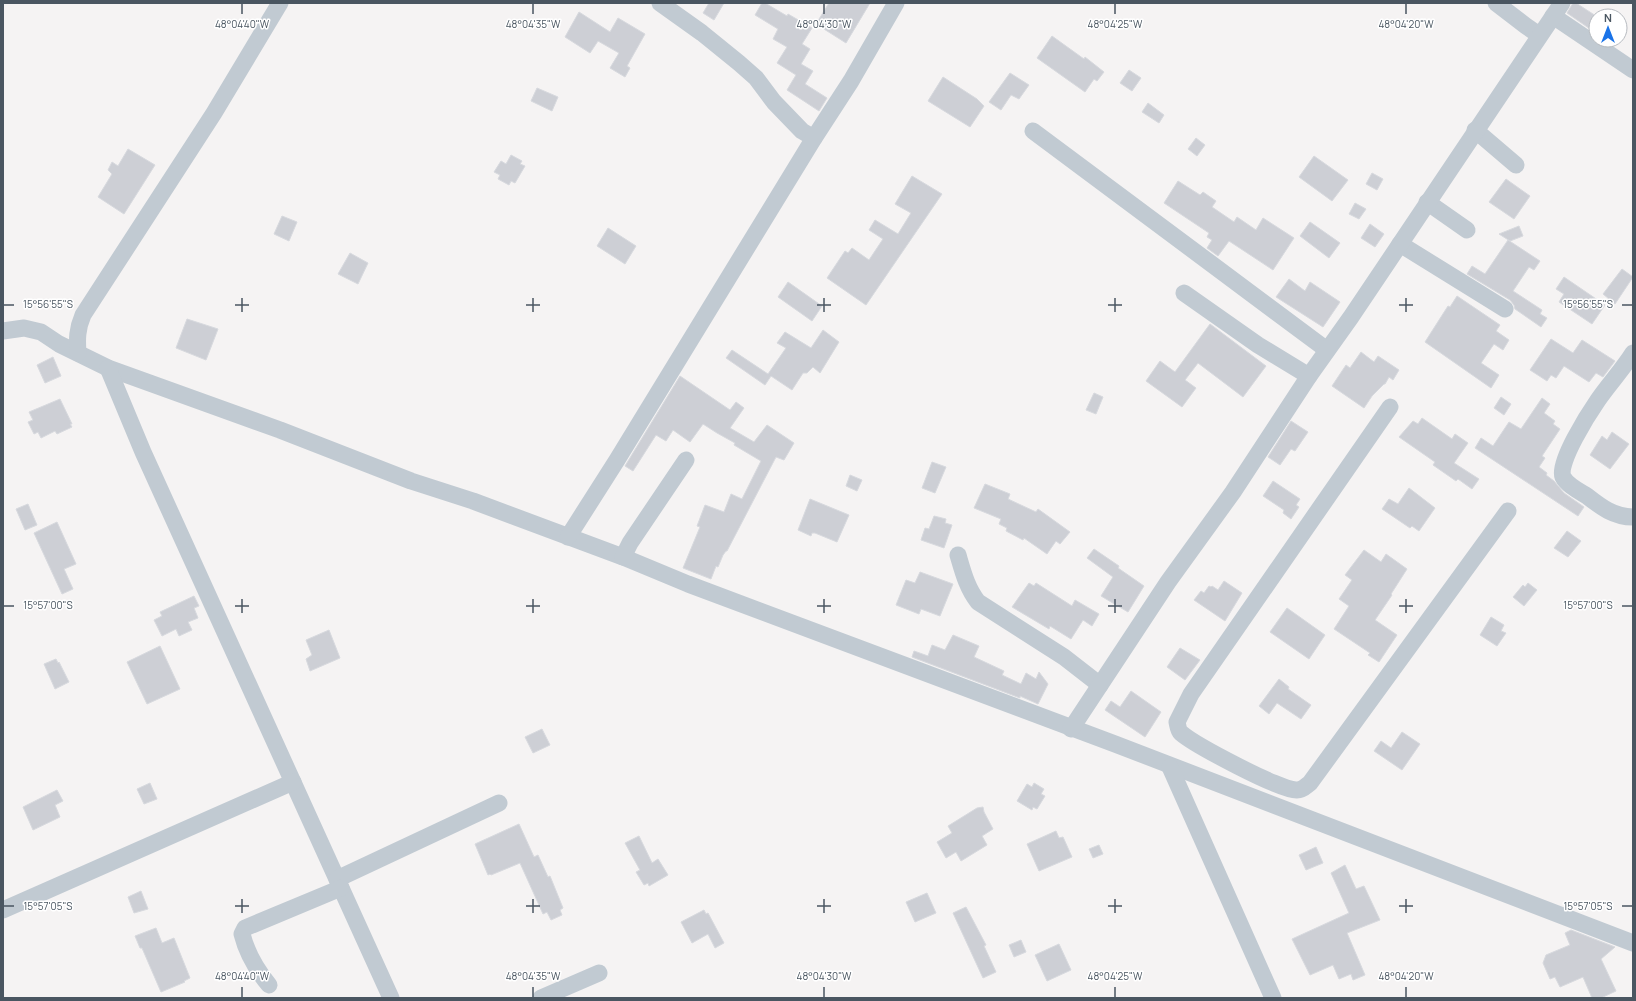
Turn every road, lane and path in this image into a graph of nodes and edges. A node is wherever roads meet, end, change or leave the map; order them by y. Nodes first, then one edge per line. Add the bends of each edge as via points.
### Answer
1 (280, 3) edge
2 (660, 3) edge
3 (896, 3) edge
4 (1496, 3) edge
5 (1557, 9) edge
6 (1540, 35) junction
7 (1633, 70) edge
8 (1475, 130) junction
9 (1033, 132) dead end
10 (814, 138) junction
11 (1516, 165) dead end
12 (1427, 202) junction
13 (1467, 230) dead end
14 (1400, 244) junction
15 (1184, 293) dead end
16 (1505, 309) dead end
17 (3, 331) edge
18 (1327, 350) junction
19 (78, 353) junction
20 (1633, 353) edge
21 (108, 368) junction
22 (1309, 376) junction
23 (1390, 407) dead end
24 (686, 460) dead end
25 (1508, 511) dead end
26 (1633, 517) edge
27 (568, 537) junction
28 (958, 555) dead end
29 (623, 557) junction
30 (1100, 686) junction
31 (1071, 729) junction
32 (1226, 760) junction
33 (1170, 767) junction
34 (293, 782) junction
35 (1217, 783) junction
36 (498, 804) dead end
37 (339, 883) junction
38 (3, 910) edge
39 (1633, 943) edge
40 (599, 973) dead end
41 (269, 985) dead end
42 (391, 998) edge
43 (541, 998) edge
44 (1273, 998) edge

1 - 19 street via 214,113 83,315 76,336
2 - 10 street via 739,63 756,78 774,102 802,131
3 - 10 street via 851,82
4 - 6 street
5 - 6 street
5 - 7 street
6 - 8 street
8 - 11 street
8 - 12 street
9 - 18 street
10 - 27 street
12 - 13 street
12 - 14 street
14 - 16 street
14 - 18 street
15 - 22 street via 1258,345
17 - 19 street via 16,328 33,330
18 - 22 street
19 - 21 street
20 - 26 street via 1598,400 1562,466 1563,478 1602,508 1621,516
21 - 27 street
21 - 34 street
22 - 30 street
23 - 32 street via 1179,715 1177,722 1180,731
24 - 29 street
25 - 32 street via 1310,783 1302,790 1280,787
27 - 29 street
28 - 30 street via 967,584 978,602 1064,657
29 - 31 street
30 - 31 street
31 - 33 street
32 - 35 street
33 - 35 street
33 - 44 street
34 - 37 street
34 - 38 street
35 - 39 street
36 - 37 street
37 - 41 street via 245,928 242,934 251,959
37 - 42 street
40 - 43 street

